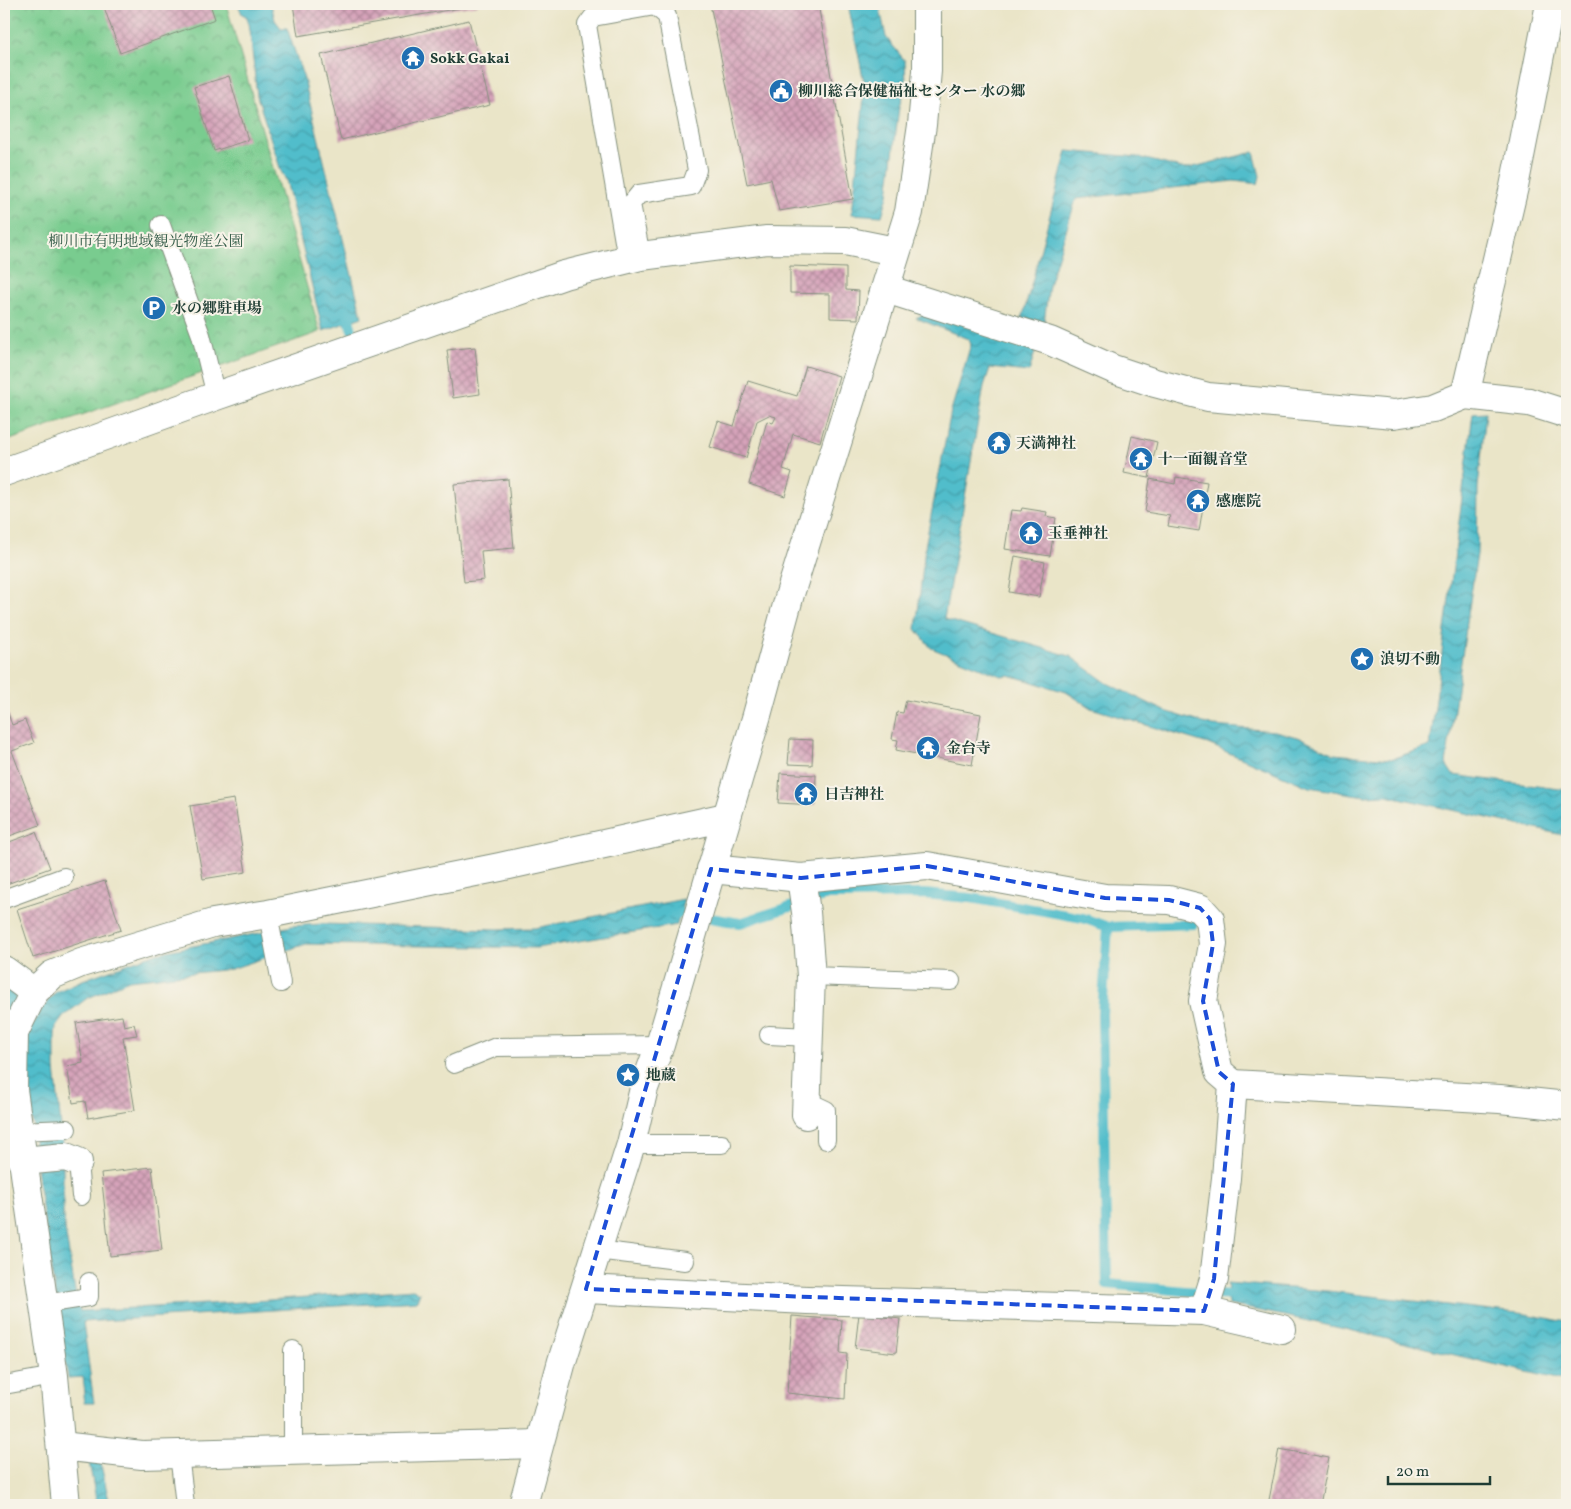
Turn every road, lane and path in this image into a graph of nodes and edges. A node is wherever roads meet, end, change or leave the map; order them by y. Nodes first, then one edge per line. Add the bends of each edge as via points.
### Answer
1 (927, 4) edge
2 (1550, 4) edge
3 (161, 225) dead end
4 (895, 251) junction
5 (634, 257) junction
6 (886, 290) junction
7 (1465, 395) junction
8 (216, 396) junction
9 (1567, 414) edge
10 (4, 472) edge
11 (726, 817) junction
12 (711, 870) junction
13 (64, 876) dead end
14 (803, 893) junction
15 (4, 899) edge
16 (269, 919) junction
17 (4, 970) edge
18 (280, 976) dead end
19 (811, 976) junction
20 (952, 981) dead end
21 (34, 992) junction
22 (9, 1032) edge
23 (770, 1035) dead end
24 (809, 1037) junction
25 (660, 1045) junction
26 (454, 1064) dead end
27 (1233, 1084) junction
28 (1567, 1106) edge
29 (807, 1108) joint
30 (67, 1129) dead end
31 (17, 1132) edge
32 (826, 1140) dead end
33 (631, 1144) junction
34 (722, 1144) dead end
35 (28, 1160) junction
36 (72, 1160) joint
37 (81, 1196) dead end
38 (597, 1250) junction
39 (685, 1260) dead end
40 (89, 1282) dead end
41 (586, 1289) junction
42 (54, 1303) junction
43 (1204, 1311) junction
44 (1282, 1329) dead end
45 (293, 1350) dead end
46 (54, 1376) junction
47 (4, 1385) edge
48 (539, 1444) junction
49 (61, 1446) junction
50 (294, 1451) junction
51 (179, 1454) junction
52 (66, 1505) edge
53 (185, 1505) edge
54 (523, 1505) edge

1 - 4 street via 927,71 922,125 909,212
2 - 7 street via 1514,187
3 - 8 lane via 201,334
4 - 5 street via 845,241 767,240
4 - 6 street
5 - 5 lane via 587,25 594,17 655,6 667,16 697,170 691,186 639,194 631,204
5 - 8 street via 564,275
6 - 7 street via 1050,340 1113,369 1208,397 1394,414 1433,408
6 - 11 street via 790,594
7 - 9 street via 1529,402
8 - 10 street
11 - 12 street
11 - 16 street
12 - 14 street
12 - 25 street
13 - 15 lane
14 - 19 street
14 - 27 street via 927,866 1105,898 1169,900 1200,908 1210,920 1213,944 1203,1001 1219,1072
16 - 18 lane
16 - 21 street via 213,924 81,963 52,975
17 - 21 street
19 - 20 lane
19 - 24 street
21 - 22 street
22 - 31 street
23 - 24 lane
24 - 29 street
25 - 26 lane via 496,1047
25 - 33 street via 644,1088
27 - 28 street via 1500,1099
27 - 43 street via 1214,1279
29 - 32 lane via 826,1110
30 - 31 lane
31 - 35 street
33 - 34 lane
33 - 38 street
35 - 36 street
35 - 42 street
36 - 37 lane
38 - 39 lane
38 - 41 street
40 - 42 lane via 89,1297
41 - 43 street via 807,1300
41 - 48 street
42 - 46 street
43 - 44 street
45 - 50 lane
46 - 47 lane
46 - 49 street
48 - 50 street
48 - 54 street
49 - 51 street via 142,1455
49 - 52 street
50 - 51 street
51 - 53 lane

